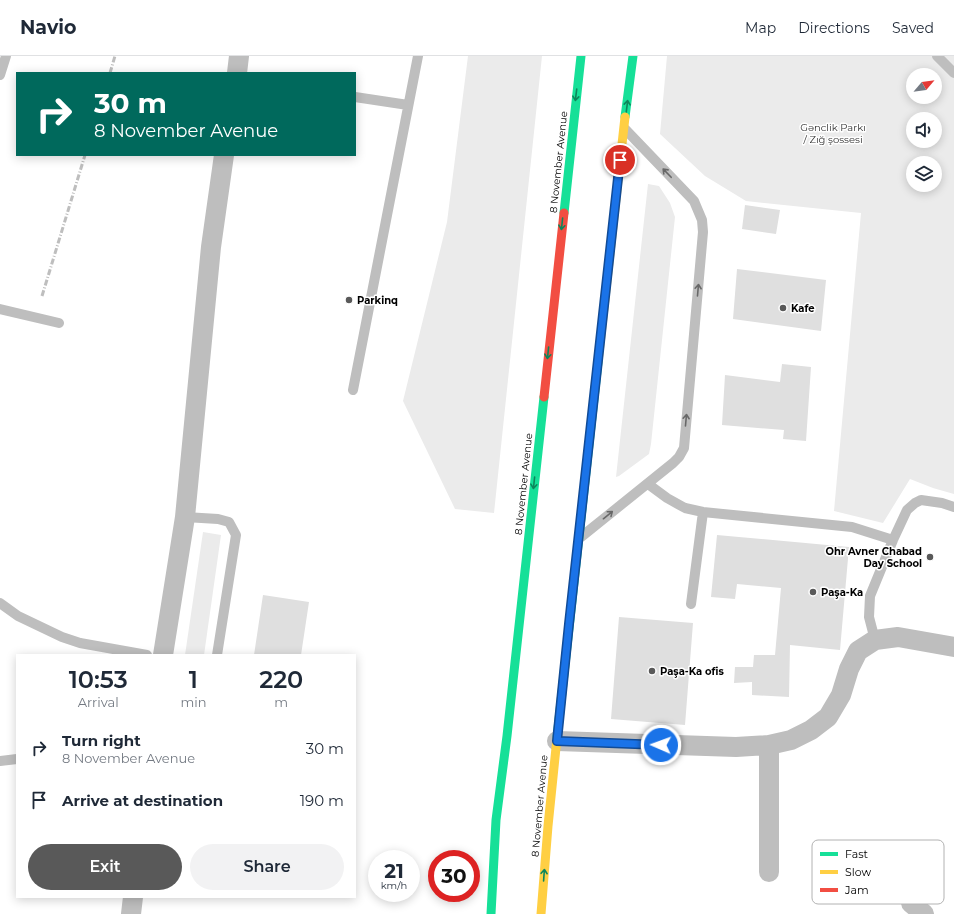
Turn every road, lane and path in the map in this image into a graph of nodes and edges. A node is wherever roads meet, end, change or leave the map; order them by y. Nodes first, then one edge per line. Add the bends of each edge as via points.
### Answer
1 (6, 56) edge
2 (239, 56) edge
3 (418, 56) edge
4 (580, 56) edge
5 (633, 56) edge
6 (937, 56) edge
7 (237, 72) edge
8 (954, 73) edge
9 (0, 75) edge
10 (356, 97) edge
11 (408, 105) junction
12 (624, 128) junction
13 (224, 156) edge
14 (0, 309) edge
15 (59, 323) dead end
16 (353, 390) dead end
17 (648, 484) junction
18 (954, 507) edge
19 (703, 512) junction
20 (185, 517) junction
21 (578, 540) junction
22 (893, 540) junction
23 (0, 603) edge
24 (691, 604) dead end
25 (875, 640) junction
26 (954, 647) edge
27 (141, 654) edge
28 (164, 654) edge
29 (217, 654) edge
30 (557, 741) junction
31 (769, 745) junction
32 (16, 759) edge
33 (0, 761) edge
34 (770, 872) dead end
35 (133, 898) edge
36 (131, 914) edge
37 (491, 914) edge
38 (541, 914) edge

1 - 9 lane
2 - 7 street
3 - 11 lane
4 -> 37 highway, 8 November Avenue via 496,820
12 -> 5 highway, 8 November Avenue
6 - 8 lane
10 - 11 lane
11 - 16 lane
17 -> 12 lane via 673,463 684,448 703,232 702,220 694,201
12 - 21 highway, 8 November Avenue
13 - 20 street via 211,247
14 - 15 lane
17 - 19 lane via 685,508
21 -> 17 lane
18 - 22 lane via 922,500 907,510
19 - 22 lane via 852,527
19 - 24 lane
20 - 28 street
20 - 29 lane via 229,522 236,535
21 - 30 highway, 8 November Avenue
22 - 25 lane via 870,596 869,617
23 - 27 lane via 18,616 62,637 80,643
25 - 26 street via 898,637
25 - 31 street via 858,651 841,695 828,717 811,730 791,740
30 - 31 street via 736,747
38 -> 30 highway, 8 November Avenue
31 - 34 street
32 - 33 lane
35 - 36 street

